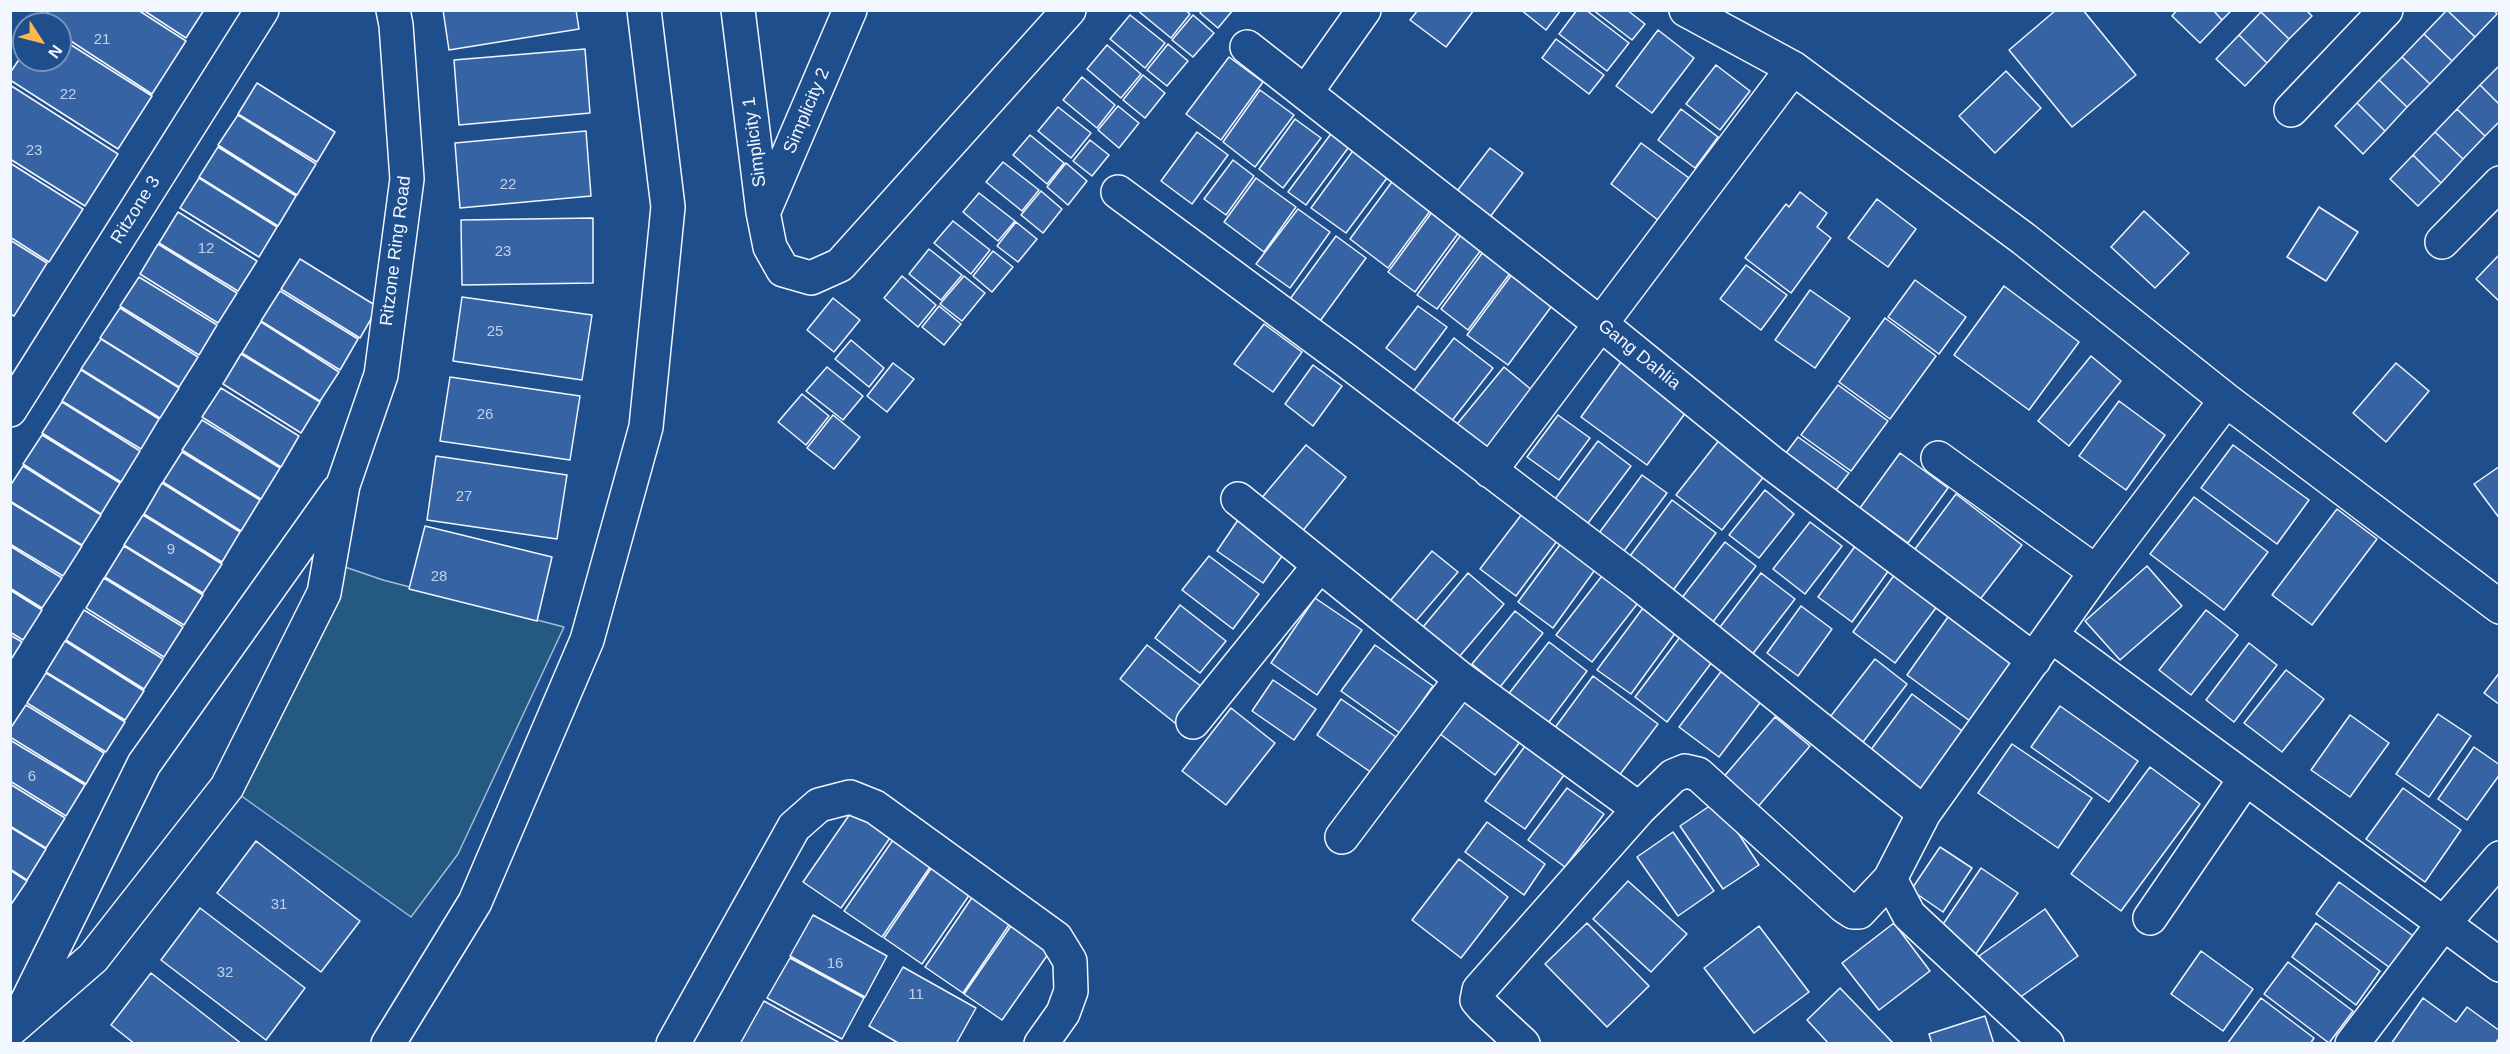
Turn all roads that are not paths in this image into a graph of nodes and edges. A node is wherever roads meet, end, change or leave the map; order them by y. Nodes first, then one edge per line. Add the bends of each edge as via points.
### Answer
1 (262, 10) edge
2 (393, 10) edge
3 (644, 10) edge
4 (738, 10) edge
5 (850, 10) edge
6 (1069, 10) edge
7 (1364, 10) edge
8 (1686, 10) edge
9 (2386, 10) edge
10 (1247, 47) dead end
11 (1793, 68) junction
12 (1306, 92) junction
13 (2291, 110) dead end
14 (2499, 183) edge
15 (1118, 192) dead end
16 (763, 212) junction
17 (2442, 242) dead end
18 (1602, 325) junction
19 (2226, 400) junction
20 (10, 410) edge
21 (1938, 458) dead end
22 (1491, 471) junction
23 (343, 485) junction
24 (1238, 499) dead end
25 (1319, 566) junction
26 (2096, 572) junction
27 (2499, 607) edge
28 (2043, 648) junction
29 (1461, 679) junction
30 (1193, 722) dead end
31 (2245, 779) junction
32 (1639, 809) junction
33 (1924, 813) junction
34 (1342, 837) dead end
35 (2499, 858) edge
36 (1890, 879) junction
37 (2150, 918) dead end
38 (2443, 924) junction
39 (2499, 965) edge
40 (13, 1027) edge
41 (388, 1044) edge
42 (673, 1044) edge
43 (1041, 1044) edge
44 (1523, 1044) edge
45 (2047, 1044) edge
46 (2352, 1044) edge

1 - 20 street, Ritzone 3
2 - 23 street, Ritzone Ring Road via 407,179 381,375
3 - 41 street via 668,207 646,427 587,640 475,902
4 - 16 street, Simplicity 1
5 - 16 street, Simplicity 2
6 - 16 street, Simplicity 1 via 840,266 811,278 783,270 770,247
7 - 12 street
8 - 11 street
9 - 13 street
10 - 12 street, Gang Dahlia
11 - 18 street
11 - 19 street via 2024,239
12 - 18 street, Gang Dahlia
14 - 17 street
15 - 22 street
18 - 22 street
18 - 28 street, Gang Dahlia via 1773,464
19 - 26 street
19 - 27 street
21 - 26 street
22 - 33 street via 1637,582
23 - 40 street via 144,764
23 - 40 street via 324,593 227,787 93,958
24 - 25 street
25 - 29 street
25 - 30 street
26 - 28 street
28 - 31 street, Gang Dahlia
28 - 33 street
29 - 32 street
29 - 34 street
31 - 37 street
31 - 38 street, Gang Dahlia
32 - 36 street via 1673,776 1685,771 1698,774 1853,912 1859,912
32 - 44 street via 1479,990 1477,1000
33 - 36 street
35 - 38 street
36 - 45 street via 1909,915
38 - 39 street, Gang Dahlia
38 - 46 street
42 - 43 street via 794,827 819,805 850,797 875,807 1056,938 1070,961 1071,991 1063,1013

